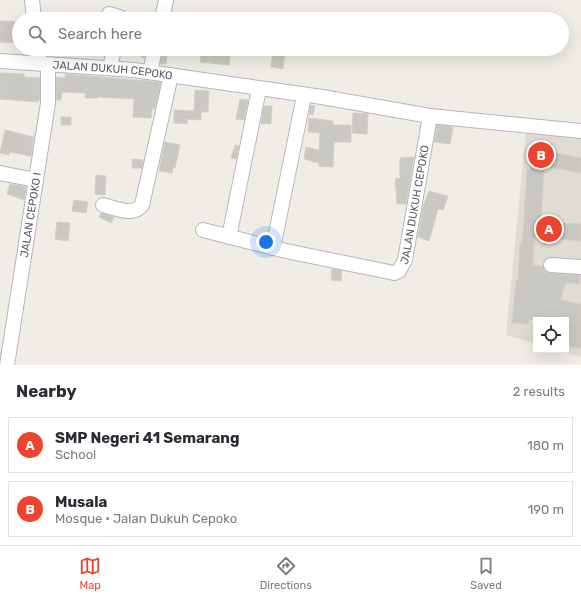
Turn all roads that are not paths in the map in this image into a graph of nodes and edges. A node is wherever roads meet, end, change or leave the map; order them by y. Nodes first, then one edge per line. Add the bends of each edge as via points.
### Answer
1 (32, 0) edge
2 (166, 0) edge
3 (33, 12) edge
4 (163, 12) edge
5 (41, 56) edge
6 (113, 56) edge
7 (153, 56) edge
8 (0, 61) edge
9 (44, 64) junction
10 (110, 68) junction
11 (150, 72) junction
12 (171, 75) junction
13 (259, 89) junction
14 (304, 96) junction
15 (430, 116) junction
16 (581, 131) edge
17 (0, 173) edge
18 (36, 180) junction
19 (103, 205) dead end
20 (203, 230) dead end
21 (229, 237) junction
22 (273, 248) junction
23 (551, 265) dead end
24 (581, 267) edge
25 (7, 365) edge

1 - 3 street
2 - 4 street
5 - 9 street, JALAN DUKUH CEPOKO
6 - 10 street
7 - 11 street
8 - 9 street, JALAN DUKUH CEPOKO
9 - 10 street, JALAN DUKUH CEPOKO
9 - 18 street, JALAN CEPOKO I via 48,102
10 - 11 street, JALAN DUKUH CEPOKO
11 - 12 street, JALAN DUKUH CEPOKO
12 - 13 street, JALAN DUKUH CEPOKO
12 - 19 street via 142,206 132,212
13 - 14 street, JALAN DUKUH CEPOKO
13 - 21 street
14 - 15 street, JALAN DUKUH CEPOKO
14 - 22 street
15 - 16 street, JALAN DUKUH CEPOKO
15 - 22 street, JALAN DUKUH CEPOKO via 405,260 399,271 394,274
17 - 18 street
18 - 25 street, JALAN CEPOKO I
20 - 21 street, JALAN DUKUH CEPOKO
21 - 22 street, JALAN DUKUH CEPOKO
23 - 24 street

